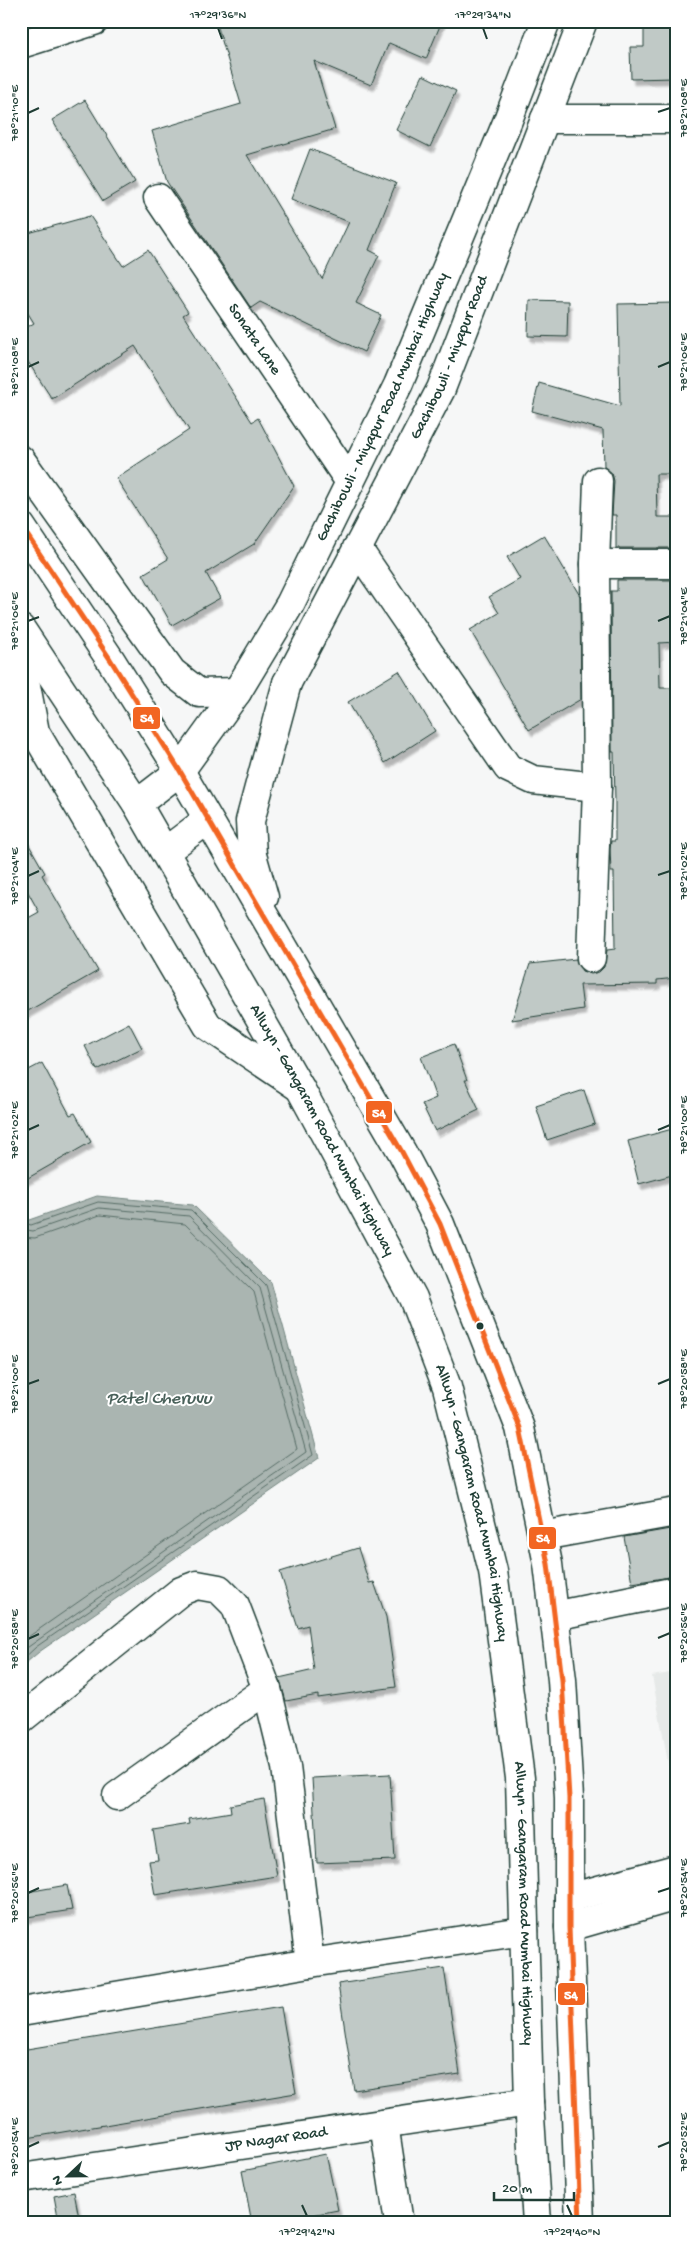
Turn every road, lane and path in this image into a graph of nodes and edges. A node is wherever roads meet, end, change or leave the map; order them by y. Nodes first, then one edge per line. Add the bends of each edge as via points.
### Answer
1 (94, 21) edge
2 (546, 21) edge
3 (583, 21) edge
4 (21, 44) edge
5 (544, 119) junction
6 (676, 119) edge
7 (158, 198) dead end
8 (21, 460) edge
9 (598, 481) dead end
10 (350, 482) junction
11 (21, 526) edge
12 (357, 548) junction
13 (595, 564) junction
14 (676, 564) edge
15 (21, 629) edge
16 (21, 660) edge
17 (236, 692) junction
18 (180, 771) junction
19 (597, 787) junction
20 (137, 804) junction
21 (208, 820) junction
22 (166, 851) junction
23 (273, 932) junction
24 (591, 958) dead end
25 (300, 1088) junction
26 (676, 1512) edge
27 (542, 1536) junction
28 (676, 1591) edge
29 (554, 1616) junction
30 (267, 1689) junction
31 (21, 1719) edge
32 (117, 1796) dead end
33 (676, 1869) edge
34 (676, 1896) edge
35 (569, 1898) junction
36 (569, 1927) junction
37 (524, 1930) junction
38 (310, 1963) junction
39 (21, 2012) edge
40 (529, 2102) junction
41 (384, 2124) junction
42 (21, 2178) edge
43 (399, 2223) edge
44 (537, 2223) edge
45 (580, 2223) edge

1 - 4 main road
2 - 10 main road, Gachibowli - Miyapur Road Mumbai Highway via 398,385
3 - 5 main road, Gachibowli - Miyapur Road
5 - 6 main road
5 - 12 main road, Gachibowli - Miyapur Road via 442,388
7 - 10 main road, Sonata Lane
8 - 17 main road via 172,672 199,693
9 - 13 main road
10 - 17 main road, Gachibowli - Miyapur Road Mumbai Highway via 290,604
11 - 18 main road
12 - 19 main road via 508,768 533,780
12 - 23 main road, Gachibowli - Miyapur Road via 288,683 250,820 252,855
13 - 14 main road
13 - 19 main road
15 - 20 main road, Allwyn - Gangaram Road Mumbai Highway
16 - 25 main road via 36,732 208,1026
17 - 18 main road, Gachibowli - Miyapur Road Mumbai Highway
18 - 20 main road, Gachibowli - Miyapur Road Mumbai Highway
18 - 21 main road
19 - 24 main road
20 - 22 main road, Allwyn - Gangaram Road Mumbai Highway
21 - 22 main road
21 - 23 main road
22 - 25 main road, Allwyn - Gangaram Road Mumbai Highway
23 - 27 main road via 402,1152 440,1224 520,1428
25 - 37 main road, Allwyn - Gangaram Road Mumbai Highway via 413,1298 447,1387 493,1571 505,1654 520,1778
26 - 27 main road
27 - 29 main road
28 - 29 main road
29 - 35 main road via 566,1740
30 - 31 main road via 235,1605 219,1589 197,1585 181,1591
30 - 32 main road
30 - 38 main road via 286,1767
33 - 35 main road
34 - 36 main road
35 - 36 main road
36 - 45 main road
37 - 38 main road
37 - 40 main road, Allwyn - Gangaram Road Mumbai Highway
38 - 39 main road
40 - 41 main road, JP Nagar Road
40 - 44 main road, Allwyn - Gangaram Road Mumbai Highway
41 - 42 main road, JP Nagar Road
41 - 43 main road

